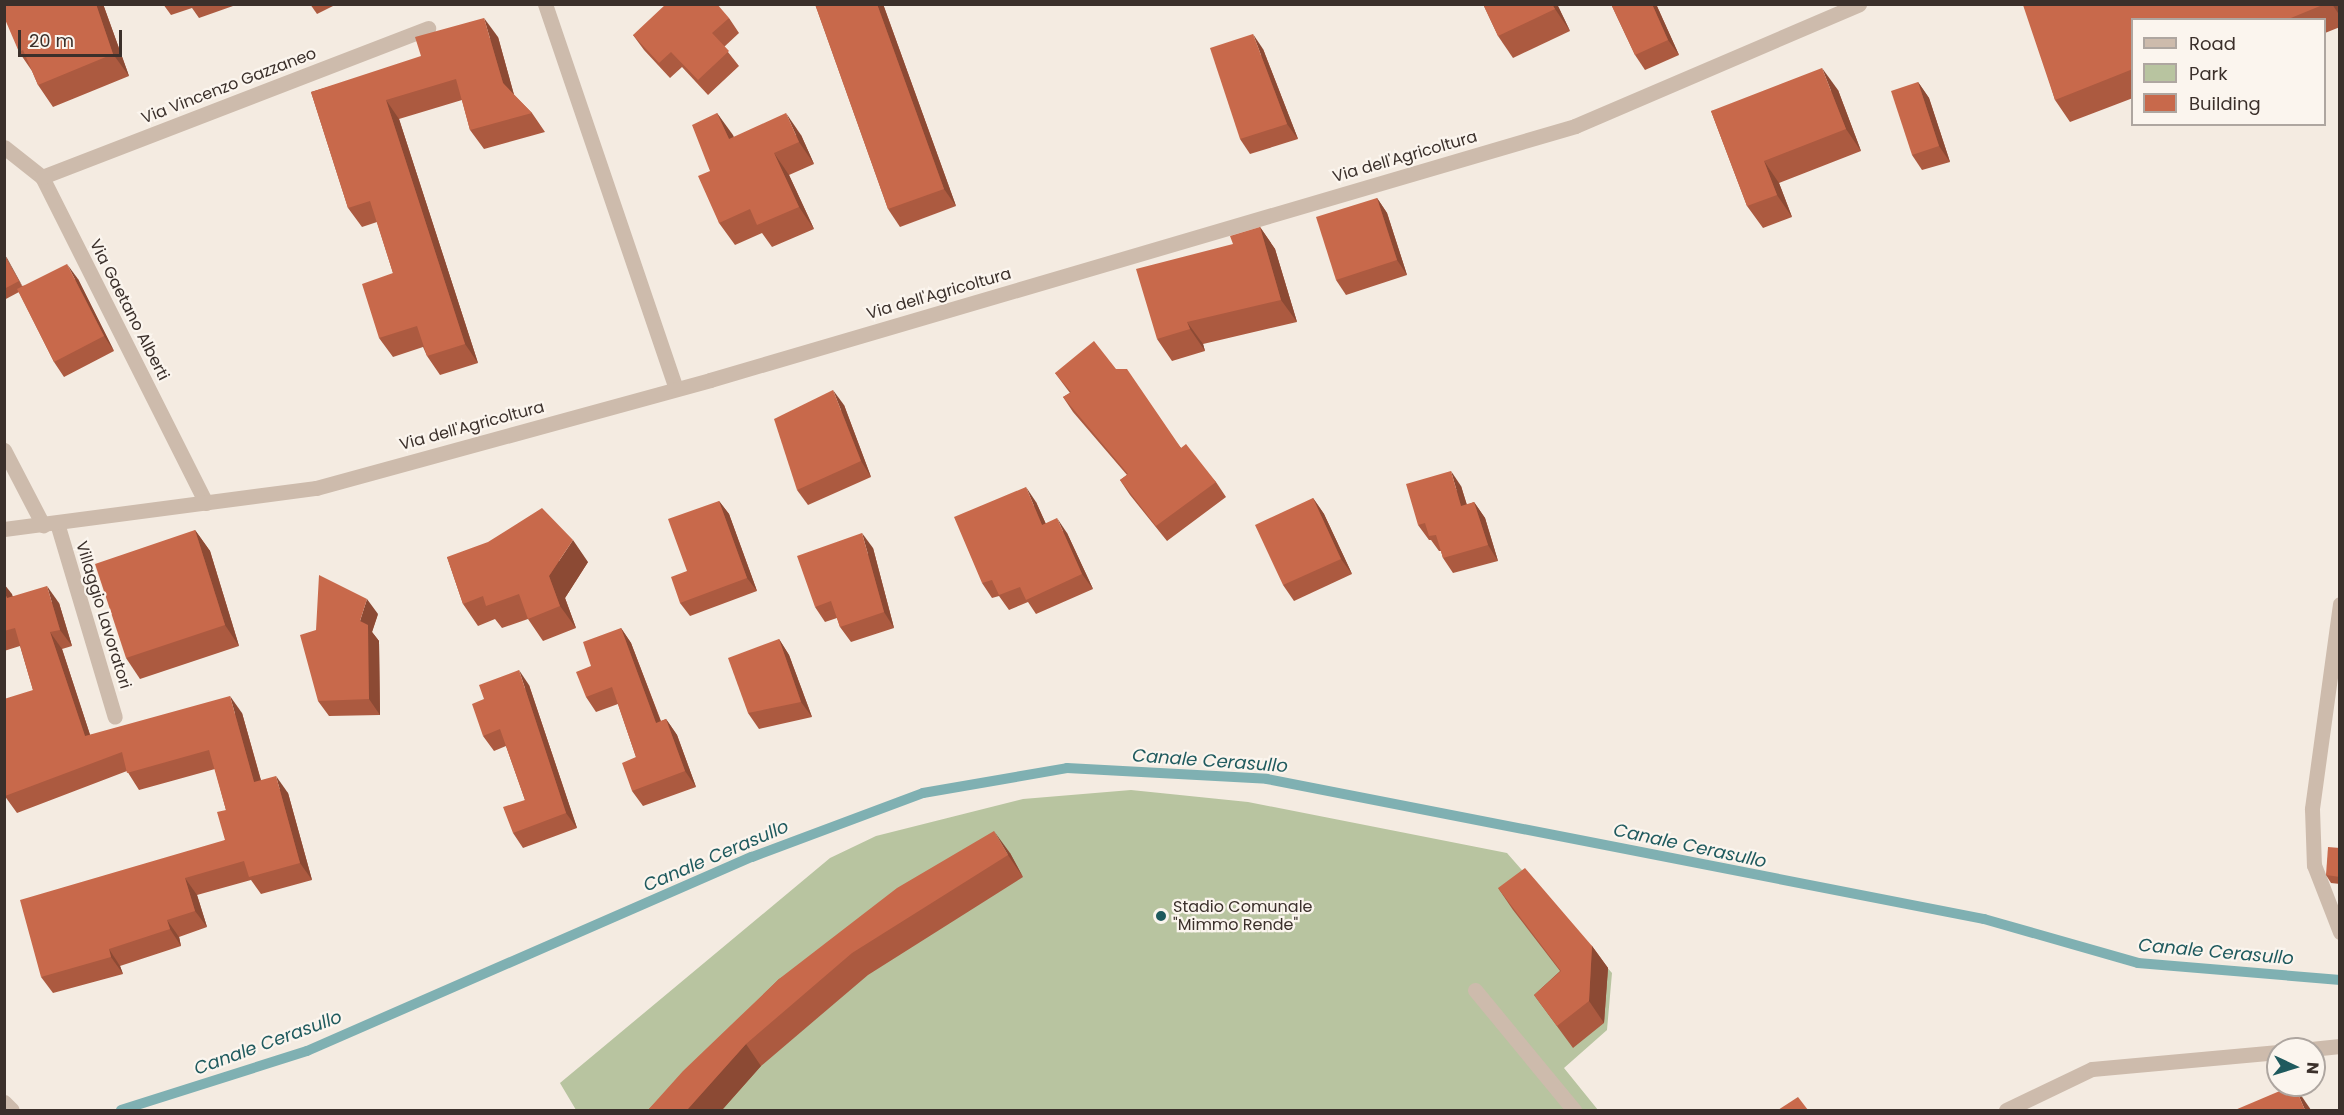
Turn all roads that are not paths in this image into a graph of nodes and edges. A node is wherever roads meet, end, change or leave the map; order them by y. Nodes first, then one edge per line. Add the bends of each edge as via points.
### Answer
1 (545, 4) edge
2 (1859, 4) edge
3 (428, 28) dead end
4 (4, 147) edge
5 (42, 177) junction
6 (676, 388) junction
7 (4, 450) edge
8 (206, 503) junction
9 (50, 524) junction
10 (4, 529) edge
11 (2340, 604) edge
12 (115, 717) dead end
13 (2340, 932) edge
14 (1475, 990) dead end
15 (2266, 1053) edge
16 (4, 1102) edge
17 (12, 1110) edge
18 (1574, 1110) edge
19 (2006, 1110) edge

1 - 6 street
2 - 6 street, Via dell'Agricoltura via 1575,126
3 - 5 street, Via Vincenzo Gazzaneo
4 - 5 street, Via Gaetano Alberti
5 - 8 street, Via Gaetano Alberti
6 - 8 street, Via dell'Agricoltura via 316,488
7 - 9 street, Villaggio Lavoratori
8 - 9 street, Via dell'Agricoltura
9 - 10 street, Via dell'Agricoltura
9 - 12 street, Villaggio Lavoratori
11 - 13 street via 2312,809 2314,865
14 - 18 street
15 - 19 street via 2092,1069
16 - 17 street

